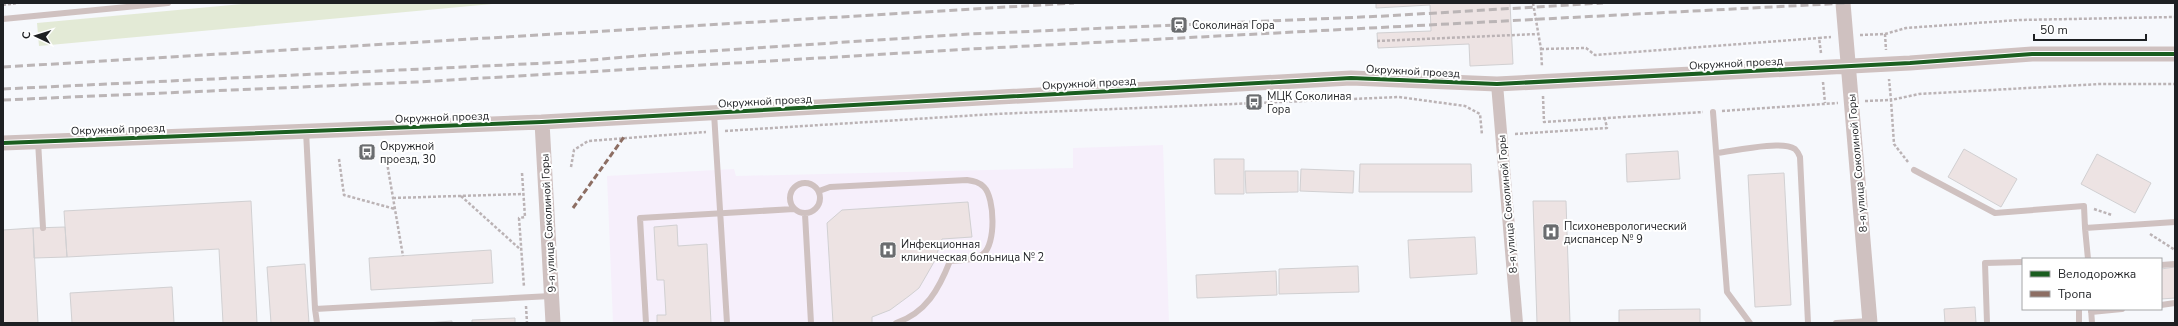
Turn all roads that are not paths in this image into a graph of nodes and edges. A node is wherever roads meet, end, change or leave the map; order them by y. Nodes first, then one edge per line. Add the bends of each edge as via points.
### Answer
1 (168, 3) edge
2 (1843, 3) edge
3 (3, 19) edge
4 (2175, 54) edge
5 (1849, 66) junction
6 (1497, 84) junction
7 (1713, 112) dead end
8 (714, 113) junction
9 (542, 122) junction
10 (306, 131) junction
11 (38, 141) junction
12 (3, 143) edge
13 (1717, 153) junction
14 (1914, 170) road end
15 (819, 192) junction
16 (794, 209) junction
17 (720, 214) junction
18 (805, 214) junction
19 (2175, 222) edge
20 (43, 228) dead end
21 (2085, 228) junction
22 (2088, 258) edge
23 (2022, 262) edge
24 (2175, 264) edge
25 (2162, 265) edge
26 (552, 296) junction
27 (2175, 303) edge
28 (2162, 305) edge
29 (315, 309) junction
30 (2078, 310) edge
31 (2106, 310) edge
32 (2091, 311) edge
33 (1869, 322) edge
34 (317, 323) edge
35 (553, 323) edge
36 (646, 323) edge
37 (727, 323) edge
38 (811, 323) edge
39 (896, 323) edge
40 (1517, 323) edge
41 (1750, 323) edge
42 (1808, 323) edge
43 (1836, 323) edge
44 (1987, 323) edge
45 (2079, 323) edge
46 (2092, 323) edge

1 - 3 lane
2 - 5 street, 8-я улица Соколиной Горы
4 - 5 street, Окружной проезд via 2032,54
5 - 6 street, Окружной проезд
5 - 33 street, 8-я улица Соколиной Горы
6 - 8 street, Окружной проезд via 1351,78
6 - 40 street, 8-я улица Соколиной Горы
7 - 13 lane
8 - 9 street, Окружной проезд
8 - 17 lane
9 - 10 street, Окружной проезд
9 - 26 street, 9-я улица Соколиной Горы
10 - 11 street, Окружной проезд
10 - 29 lane
11 - 12 street, Окружной проезд
11 - 20 lane
13 - 41 lane via 1727,292
13 - 42 lane via 1788,146 1796,150 1800,157
14 - 21 lane via 1995,213 2084,206
15 - 16 lane via 812,184 806,183 795,187 790,198
15 - 18 lane via 821,199 816,210
15 - 39 lane via 830,187 967,180 977,181 985,187 990,196 990,246 983,255 950,261 942,282 928,303 909,318
16 - 17 lane
16 - 18 lane
17 - 36 lane via 640,218
17 - 37 lane
18 - 38 lane
19 - 21 lane
21 - 22 lane
23 - 44 lane via 1985,263
24 - 25 lane
26 - 29 lane
26 - 35 street, 9-я улица Соколиной Горы
27 - 28 lane
29 - 34 lane
30 - 45 lane
31 - 32 lane
32 - 46 lane
33 - 43 lane

